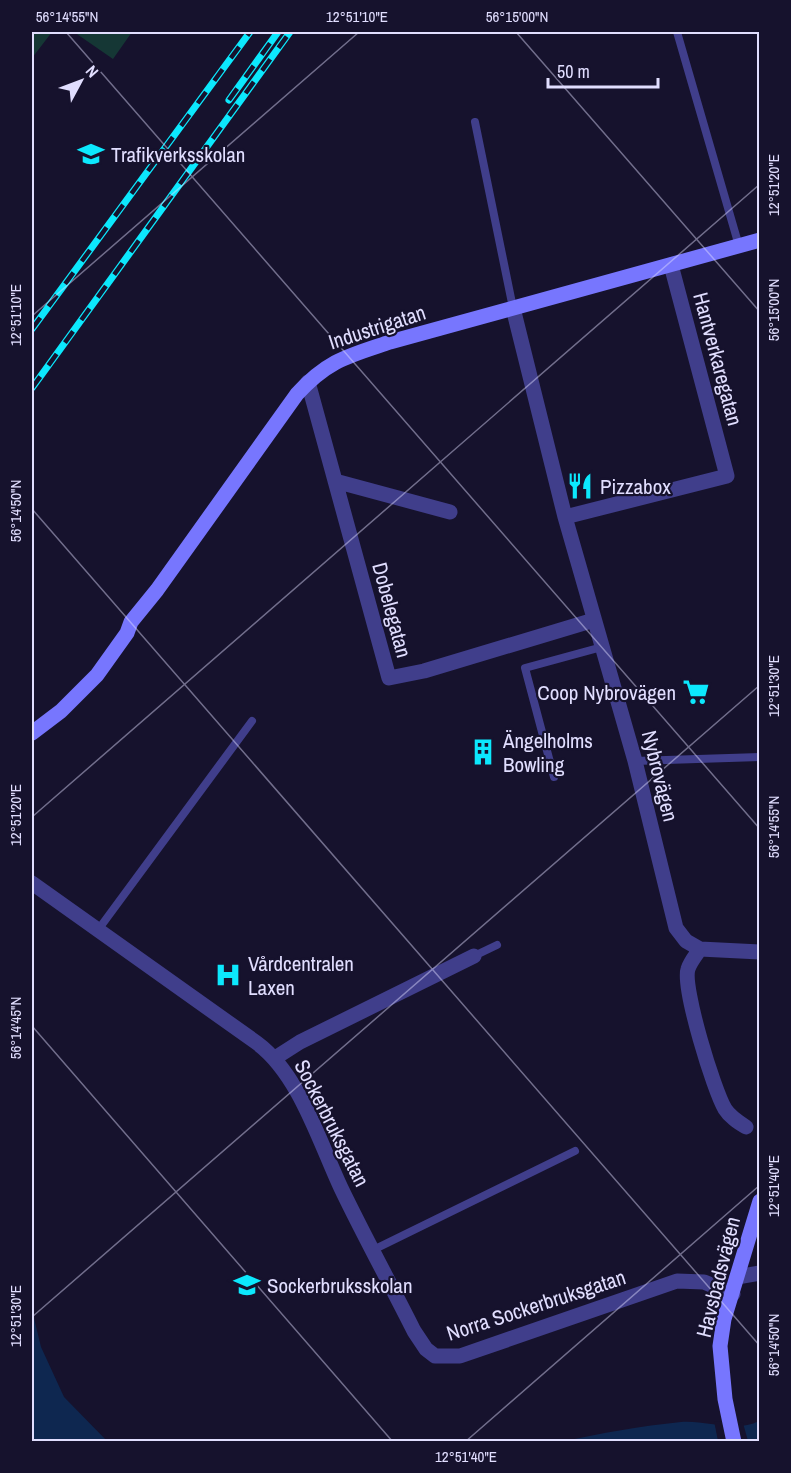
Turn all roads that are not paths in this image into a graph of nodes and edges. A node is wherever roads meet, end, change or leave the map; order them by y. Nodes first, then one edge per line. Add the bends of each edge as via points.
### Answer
1 (677, 32) edge
2 (475, 122) dead end
3 (759, 240) edge
4 (739, 246) junction
5 (671, 265) junction
6 (513, 308) junction
7 (308, 382) junction
8 (335, 481) junction
9 (450, 512) dead end
10 (565, 517) junction
11 (594, 620) junction
12 (602, 647) junction
13 (252, 721) dead end
14 (32, 733) edge
15 (759, 757) edge
16 (635, 761) junction
17 (554, 777) dead end
18 (32, 883) edge
19 (98, 930) junction
20 (497, 945) dead end
21 (700, 949) junction
22 (759, 952) edge
23 (474, 956) joint
24 (275, 1058) junction
25 (746, 1127) dead end
26 (574, 1151) dead end
27 (759, 1201) edge
28 (373, 1250) junction
29 (759, 1273) edge
30 (737, 1277) junction
31 (733, 1293) junction
32 (734, 1442) edge

1 - 4 lane
2 - 6 lane
3 - 4 street, Industrigatan
4 - 5 street, Industrigatan
5 - 6 street, Industrigatan
5 - 10 street, Hantverkaregatan via 727,476
6 - 7 street, Industrigatan via 359,352 326,366
6 - 10 street, Nybrovägen
7 - 8 street, Dobelegatan
7 - 14 street, Industrigatan via 131,622 97,675
8 - 9 street
8 - 11 street, Dobelegatan via 389,678
10 - 11 street, Nybrovägen
11 - 12 street, Nybrovägen
12 - 16 street, Nybrovägen
12 - 17 lane via 525,668
13 - 19 lane
15 - 16 lane
16 - 21 street, Nybrovägen via 676,928 686,941
18 - 19 street, Sockerbruksgatan
19 - 24 street, Sockerbruksgatan
20 - 23 lane
21 - 22 street
21 - 25 street via 688,969 692,1005 724,1108
23 - 24 street
24 - 28 street, Sockerbruksgatan via 288,1075
26 - 28 lane
27 - 30 street, Havsbadsvägen
28 - 31 street, Norra Sockerbruksgatan via 414,1331 435,1356 460,1356 676,1281 704,1282
29 - 30 street
30 - 31 street, Havsbadsvägen
31 - 32 street, Havsbadsvägen via 720,1346

